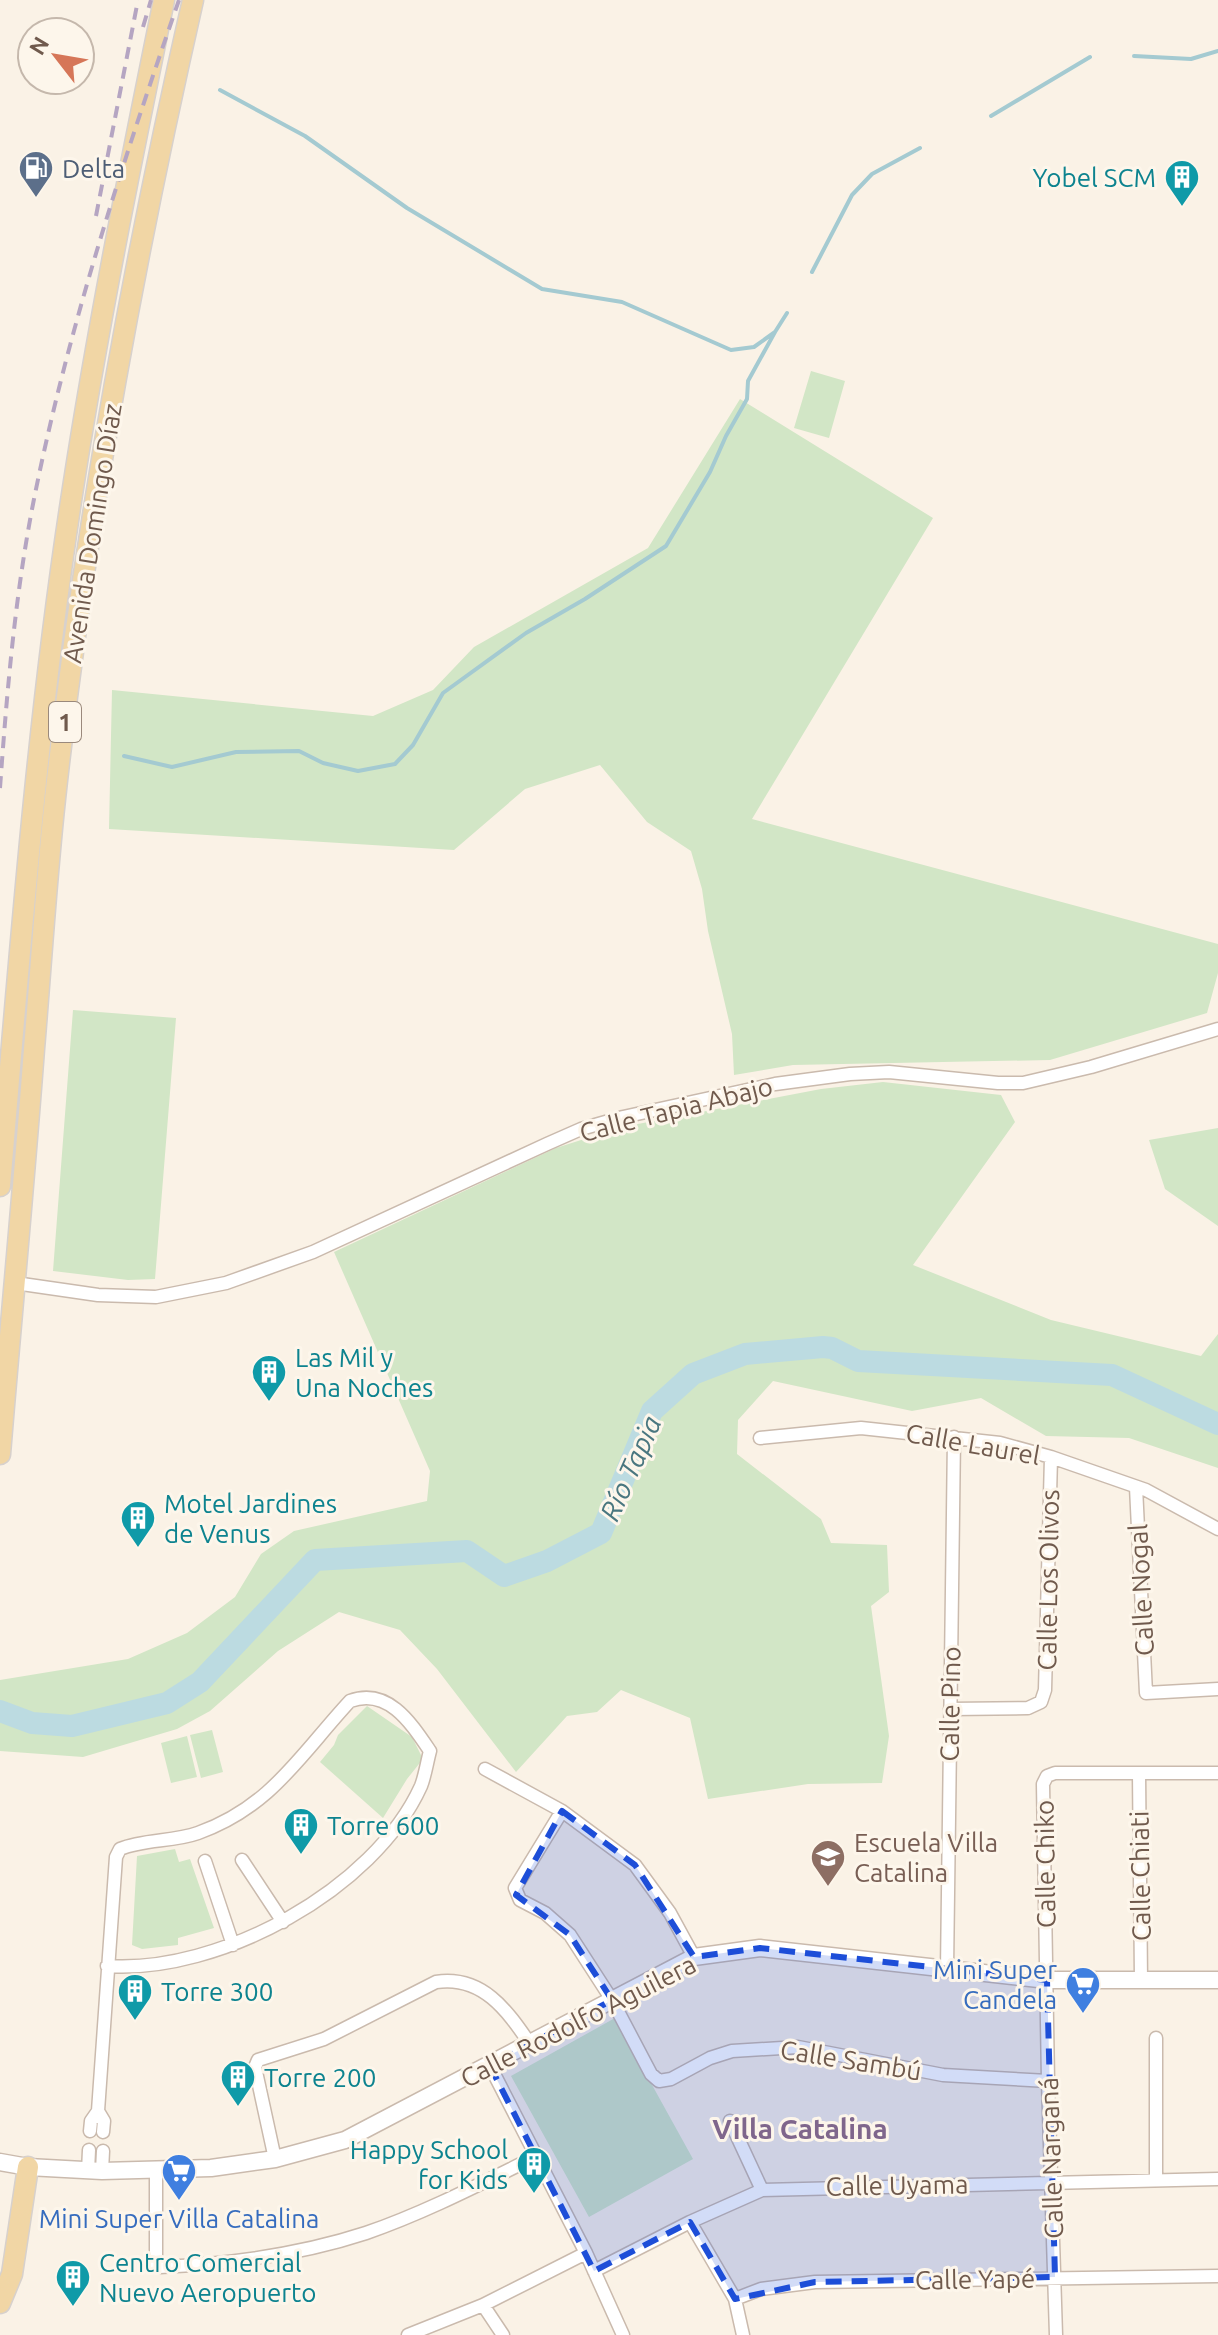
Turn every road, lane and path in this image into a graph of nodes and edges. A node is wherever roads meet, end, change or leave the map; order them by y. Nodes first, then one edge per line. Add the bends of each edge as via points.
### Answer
1 (164, 0) edge
2 (193, 0) edge
3 (1218, 1029) edge
4 (0, 1186) edge
5 (15, 1283) junction
6 (954, 1437) junction
7 (760, 1438) dead end
8 (0, 1454) edge
9 (1051, 1457) junction
10 (1136, 1487) junction
11 (1218, 1529) edge
12 (1218, 1689) edge
13 (950, 1709) junction
14 (485, 1769) dead end
15 (1139, 1773) junction
16 (1218, 1773) edge
17 (562, 1811) junction
18 (242, 1860) dead end
19 (205, 1861) dead end
20 (283, 1922) junction
21 (233, 1945) junction
22 (694, 1957) junction
23 (107, 1966) junction
24 (947, 1970) junction
25 (1047, 1980) junction
26 (1141, 1980) junction
27 (1218, 1980) edge
28 (612, 2000) junction
29 (1156, 2038) dead end
30 (530, 2044) junction
31 (490, 2066) junction
32 (1048, 2081) junction
33 (730, 2121) dead end
34 (97, 2132) dead end
35 (89, 2150) dead end
36 (103, 2151) dead end
37 (535, 2157) junction
38 (275, 2159) junction
39 (0, 2162) edge
40 (28, 2167) junction
41 (95, 2171) junction
42 (156, 2171) junction
43 (1218, 2179) edge
44 (1156, 2180) junction
45 (1051, 2182) junction
46 (762, 2190) junction
47 (690, 2222) junction
48 (586, 2253) junction
49 (594, 2271) junction
50 (1218, 2276) edge
51 (1055, 2277) junction
52 (735, 2299) junction
53 (0, 2303) edge
54 (483, 2305) junction
55 (408, 2335) edge
56 (503, 2335) edge
57 (623, 2335) edge
58 (743, 2335) edge
59 (1056, 2335) edge

1 - 4 main road, Avenida Domingo Díaz / 1 via 73,487 33,800
2 - 5 main road, Avenida Domingo Díaz / 1 via 161,141 94,504 55,801
3 - 5 street, Calle Tapia Abajo via 1023,1083 889,1072 850,1074 775,1084 623,1117 581,1129 292,1261 190,1292 98,1295
5 - 8 main road, Avenida Domingo Díaz / 1
6 - 7 street, Calle Laurel via 861,1428
6 - 9 street, Calle Laurel
6 - 13 street, Calle Pino
9 - 10 street, Calle Laurel
9 - 13 street, Calle Los Olivos via 1041,1702 1028,1708
10 - 11 street, Calle Laurel
10 - 12 street, Calle Nogal via 1146,1693
13 - 24 street, Calle Pino
14 - 17 street
15 - 16 street, Calle Chiko
15 - 25 street, Calle Chiko via 1055,1773 1043,1784
15 - 26 street, Calle Chiati
17 - 22 street via 635,1865
17 - 28 street via 515,1888 516,1895 570,1935
18 - 20 street
19 - 21 street
20 - 21 street
20 - 23 street via 346,1879 396,1827 421,1785 430,1751 405,1715 375,1697 350,1701 255,1805 194,1835 120,1849
21 - 23 street via 158,1965
22 - 24 street, Calle Rodolfo Aguilera via 760,1948
22 - 28 street, Calle Rodolfo Aguilera
23 - 34 street via 98,2111 91,2121
24 - 25 street, Calle Rodolfo Aguilera
25 - 26 street, Calle Rodolfo Aguilera
25 - 32 street, Calle Narganá
26 - 27 street, Calle Rodolfo Aguilera
28 - 30 street, Calle Rodolfo Aguilera
28 - 32 street, Calle Sambú via 659,2081 732,2051 798,2047 943,2075
29 - 44 street
30 - 31 street, Calle Rodolfo Aguilera
30 - 38 street via 494,1997 450,1980 436,1982 324,2039 258,2060 255,2067
31 - 37 street
31 - 38 street, Calle Rodolfo Aguilera via 345,2140
32 - 45 street, Calle Narganá
33 - 46 street
35 - 41 street
36 - 41 street
37 - 42 street via 367,2232 241,2262 158,2266
37 - 48 street
38 - 42 street, Calle Rodolfo Aguilera
39 - 40 street, Calle Rodolfo Aguilera
40 - 41 street, Calle Rodolfo Aguilera
40 - 53 main road via 12,2274
41 - 42 street, Calle Rodolfo Aguilera
43 - 44 street, Calle Uyama
44 - 45 street, Calle Uyama
45 - 46 street, Calle Uyama
45 - 51 street, Calle Narganá
46 - 47 street, Calle Uyama
47 - 49 street, Calle Uyama
47 - 52 street
48 - 49 street
48 - 54 street
49 - 57 street
50 - 51 street, Calle Yapé
51 - 52 street, Calle Yapé via 815,2282 761,2289
51 - 59 street, Calle Narganá
52 - 58 street
54 - 55 street
54 - 56 street

